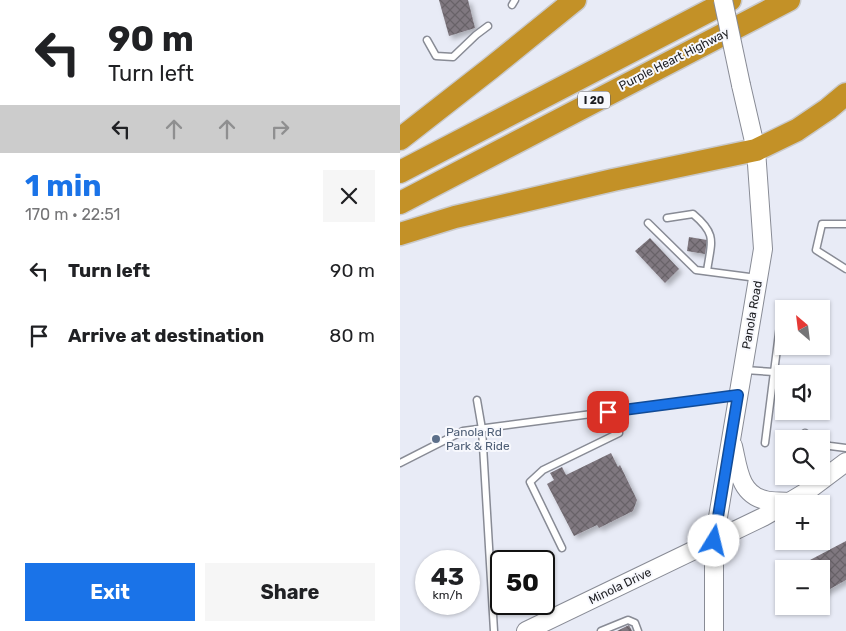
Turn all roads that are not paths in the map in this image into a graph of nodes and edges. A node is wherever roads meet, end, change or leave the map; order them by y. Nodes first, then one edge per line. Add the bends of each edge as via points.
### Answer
1 (575, 0) edge
2 (723, 0) edge
3 (730, 0) edge
4 (789, 0) edge
5 (488, 26) dead end
6 (426, 40) dead end
7 (846, 94) edge
8 (400, 138) edge
9 (756, 150) junction
10 (400, 172) edge
11 (400, 203) edge
12 (667, 218) dead end
13 (651, 222) dead end
14 (846, 224) edge
15 (400, 234) edge
16 (846, 270) edge
17 (707, 272) junction
18 (758, 278) junction
19 (776, 355) edge
20 (742, 370) junction
21 (774, 372) junction
22 (738, 395) junction
23 (477, 400) dead end
24 (482, 429) junction
25 (619, 433) dead end
26 (731, 437) junction
27 (765, 443) dead end
28 (830, 446) edge
29 (846, 448) edge
30 (846, 462) edge
31 (400, 463) edge
32 (830, 473) edge
33 (812, 485) edge
34 (798, 495) edge
35 (775, 502) edge
36 (775, 510) edge
37 (714, 541) junction
38 (562, 548) dead end
39 (494, 631) edge
40 (526, 631) edge
41 (601, 631) edge
42 (638, 631) edge
43 (714, 631) edge

1 - 8 highway
2 - 9 main road, Panola Road, bridge
3 - 10 highway, I 20
4 - 11 highway, Purple Heart Highway / I 20
5 - 6 lane via 453,57 436,56
7 - 9 highway via 796,130
9 - 15 highway via 472,212
9 - 18 main road, Panola Road via 763,249
12 - 17 lane via 693,214 705,224 712,236
13 - 17 lane via 696,270
14 - 16 lane via 822,224 816,250
17 - 18 lane
18 - 20 main road, Panola Road
19 - 21 lane
20 - 21 lane
20 - 22 main road, Panola Road
21 - 27 lane
22 - 24 lane
22 - 26 main road, Panola Road
23 - 24 lane
24 - 31 lane via 463,431
24 - 39 lane
25 - 38 lane via 543,470 530,482
26 - 35 main road via 742,483 751,494
26 - 37 main road, Panola Road
28 - 29 lane
30 - 32 main road, Minola Drive
33 - 34 main road, Minola Drive
36 - 37 main road, Minola Drive
37 - 40 main road, Minola Drive
37 - 43 main road, Panola Road
41 - 42 lane via 628,620 635,623

